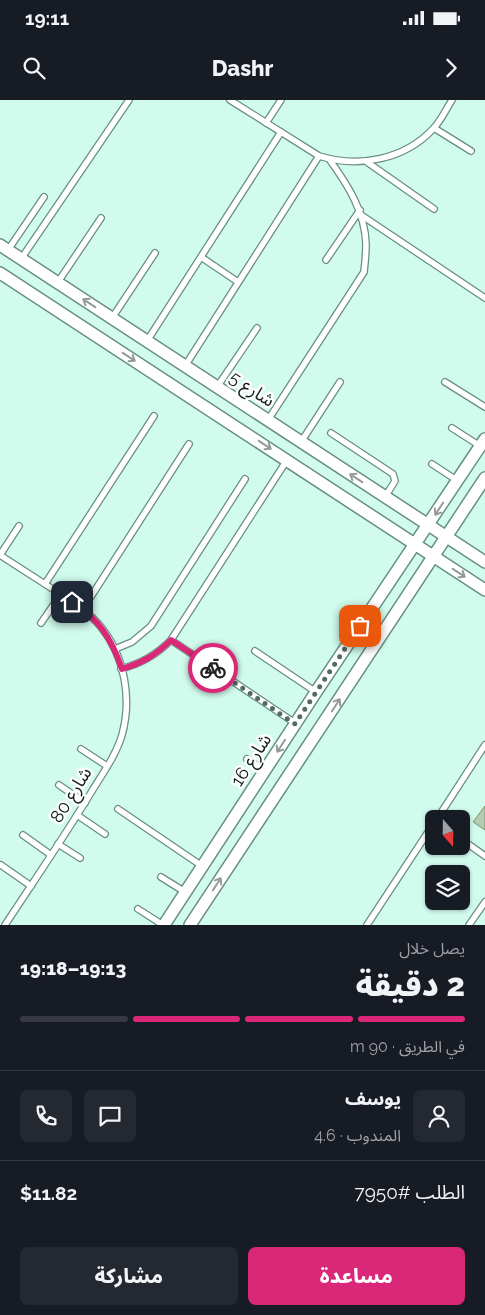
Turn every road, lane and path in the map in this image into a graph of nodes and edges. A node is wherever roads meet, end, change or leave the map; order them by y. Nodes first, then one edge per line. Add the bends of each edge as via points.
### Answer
1 (128, 100) edge
2 (230, 100) edge
3 (281, 100) edge
4 (452, 100) edge
5 (266, 123) junction
6 (434, 128) junction
7 (281, 132) junction
8 (471, 151) dead end
9 (319, 156) junction
10 (329, 159) junction
11 (367, 162) junction
12 (44, 197) dead end
13 (434, 209) dead end
14 (361, 213) junction
15 (101, 218) dead end
16 (4, 247) edge
17 (155, 253) dead end
18 (201, 257) junction
19 (21, 258) junction
20 (326, 260) dead end
21 (0, 273) edge
22 (58, 282) junction
23 (238, 282) junction
24 (485, 298) edge
25 (112, 318) junction
26 (257, 328) dead end
27 (147, 341) junction
28 (185, 366) junction
29 (340, 382) dead end
30 (446, 382) dead end
31 (217, 387) junction
32 (485, 408) edge
33 (154, 416) dead end
34 (268, 420) junction
35 (452, 428) dead end
36 (331, 433) dead end
37 (301, 442) junction
38 (483, 443) edge
39 (189, 444) dead end
40 (287, 460) junction
41 (432, 464) dead end
42 (485, 478) edge
43 (245, 480) dead end
44 (458, 481) junction
45 (385, 497) junction
46 (429, 525) junction
47 (19, 526) dead end
48 (447, 537) junction
49 (416, 544) junction
50 (0, 555) edge
51 (434, 556) junction
52 (485, 562) edge
53 (45, 584) junction
54 (485, 590) edge
55 (60, 594) junction
56 (83, 609) junction
57 (42, 623) dead end
58 (171, 640) junction
59 (115, 649) junction
60 (256, 651) dead end
61 (122, 669) junction
62 (316, 692) junction
63 (295, 724) junction
64 (485, 745) edge
65 (81, 748) dead end
66 (247, 759) dead end
67 (107, 766) junction
68 (265, 771) junction
69 (59, 785) dead end
70 (85, 803) junction
71 (118, 809) dead end
72 (443, 810) edge
73 (77, 815) junction
74 (105, 834) dead end
75 (23, 835) dead end
76 (425, 838) edge
77 (58, 844) junction
78 (470, 845) edge
79 (51, 854) junction
80 (485, 856) edge
81 (80, 858) dead end
82 (1, 865) edge
83 (202, 866) junction
84 (160, 877) dead end
85 (31, 886) junction
86 (185, 892) junction
87 (485, 902) edge
88 (138, 909) dead end
89 (5, 925) edge
90 (163, 925) edge
91 (190, 925) edge
92 (367, 925) edge
93 (470, 925) edge

1 - 19 lane
2 - 5 lane
3 - 5 lane
4 - 6 lane
5 - 7 lane
6 - 8 lane
6 - 11 lane via 415,145 392,156
7 - 9 lane
7 - 18 lane
9 - 10 lane
9 - 23 lane
10 - 11 lane
10 - 14 lane via 347,184
11 - 13 lane
12 - 16 lane
14 - 20 lane
14 - 24 lane
14 - 34 lane via 366,243 364,272
15 - 22 lane
16 - 19 street, شارع 5
17 - 25 lane
18 - 23 lane
18 - 27 lane
19 - 22 street, شارع 5
21 -> 40 street
25 -> 22 street, شارع 5
23 - 28 lane
25 - 27 street, شارع 5
26 - 31 lane
27 - 28 street, شارع 5
28 - 31 street, شارع 5
29 - 37 lane
30 - 32 lane
31 - 34 street, شارع 5
33 - 53 lane
34 - 37 street, شارع 5
35 - 38 lane
36 - 45 lane via 394,474 395,481
45 -> 37 street, شارع 5
38 - 44 street, شارع 16
39 - 56 lane
40 - 49 street
40 - 58 lane
41 - 44 lane
42 - 48 street
43 - 59 lane via 151,626 132,642
44 -> 46 street, شارع 16
45 - 46 street, شارع 5
46 - 48 street, شارع 5
46 - 49 street, شارع 16
47 - 50 lane
48 - 51 street
48 - 52 street, شارع 5
49 - 51 street
49 - 62 street, شارع 16
50 - 53 lane, شارع 80
51 -> 54 street
91 -> 51 street
53 - 55 lane, شارع 80
55 - 56 lane, شارع 80
55 - 57 lane
56 - 59 lane, شارع 80 via 101,627
58 - 61 lane via 149,659
58 - 63 lane
59 - 61 lane, شارع 80
60 - 62 lane
61 - 67 lane, شارع 80 via 127,703 125,720 122,736
62 - 63 street, شارع 16
63 -> 68 street, شارع 16
64 - 72 lane
65 - 67 lane
66 - 68 lane
67 - 70 lane, شارع 80
68 - 83 street, شارع 16
69 - 70 lane
70 - 73 lane, شارع 80
71 - 83 lane
73 - 74 lane
73 - 77 lane, شارع 80
75 - 79 lane
76 - 92 lane
77 - 79 lane, شارع 80
77 - 81 lane
78 - 80 lane
79 - 85 lane, شارع 80
82 - 85 lane
83 - 86 street, شارع 16
84 - 86 lane
85 - 89 lane, شارع 80
86 - 90 street, شارع 16
87 - 93 lane
88 - 90 lane

